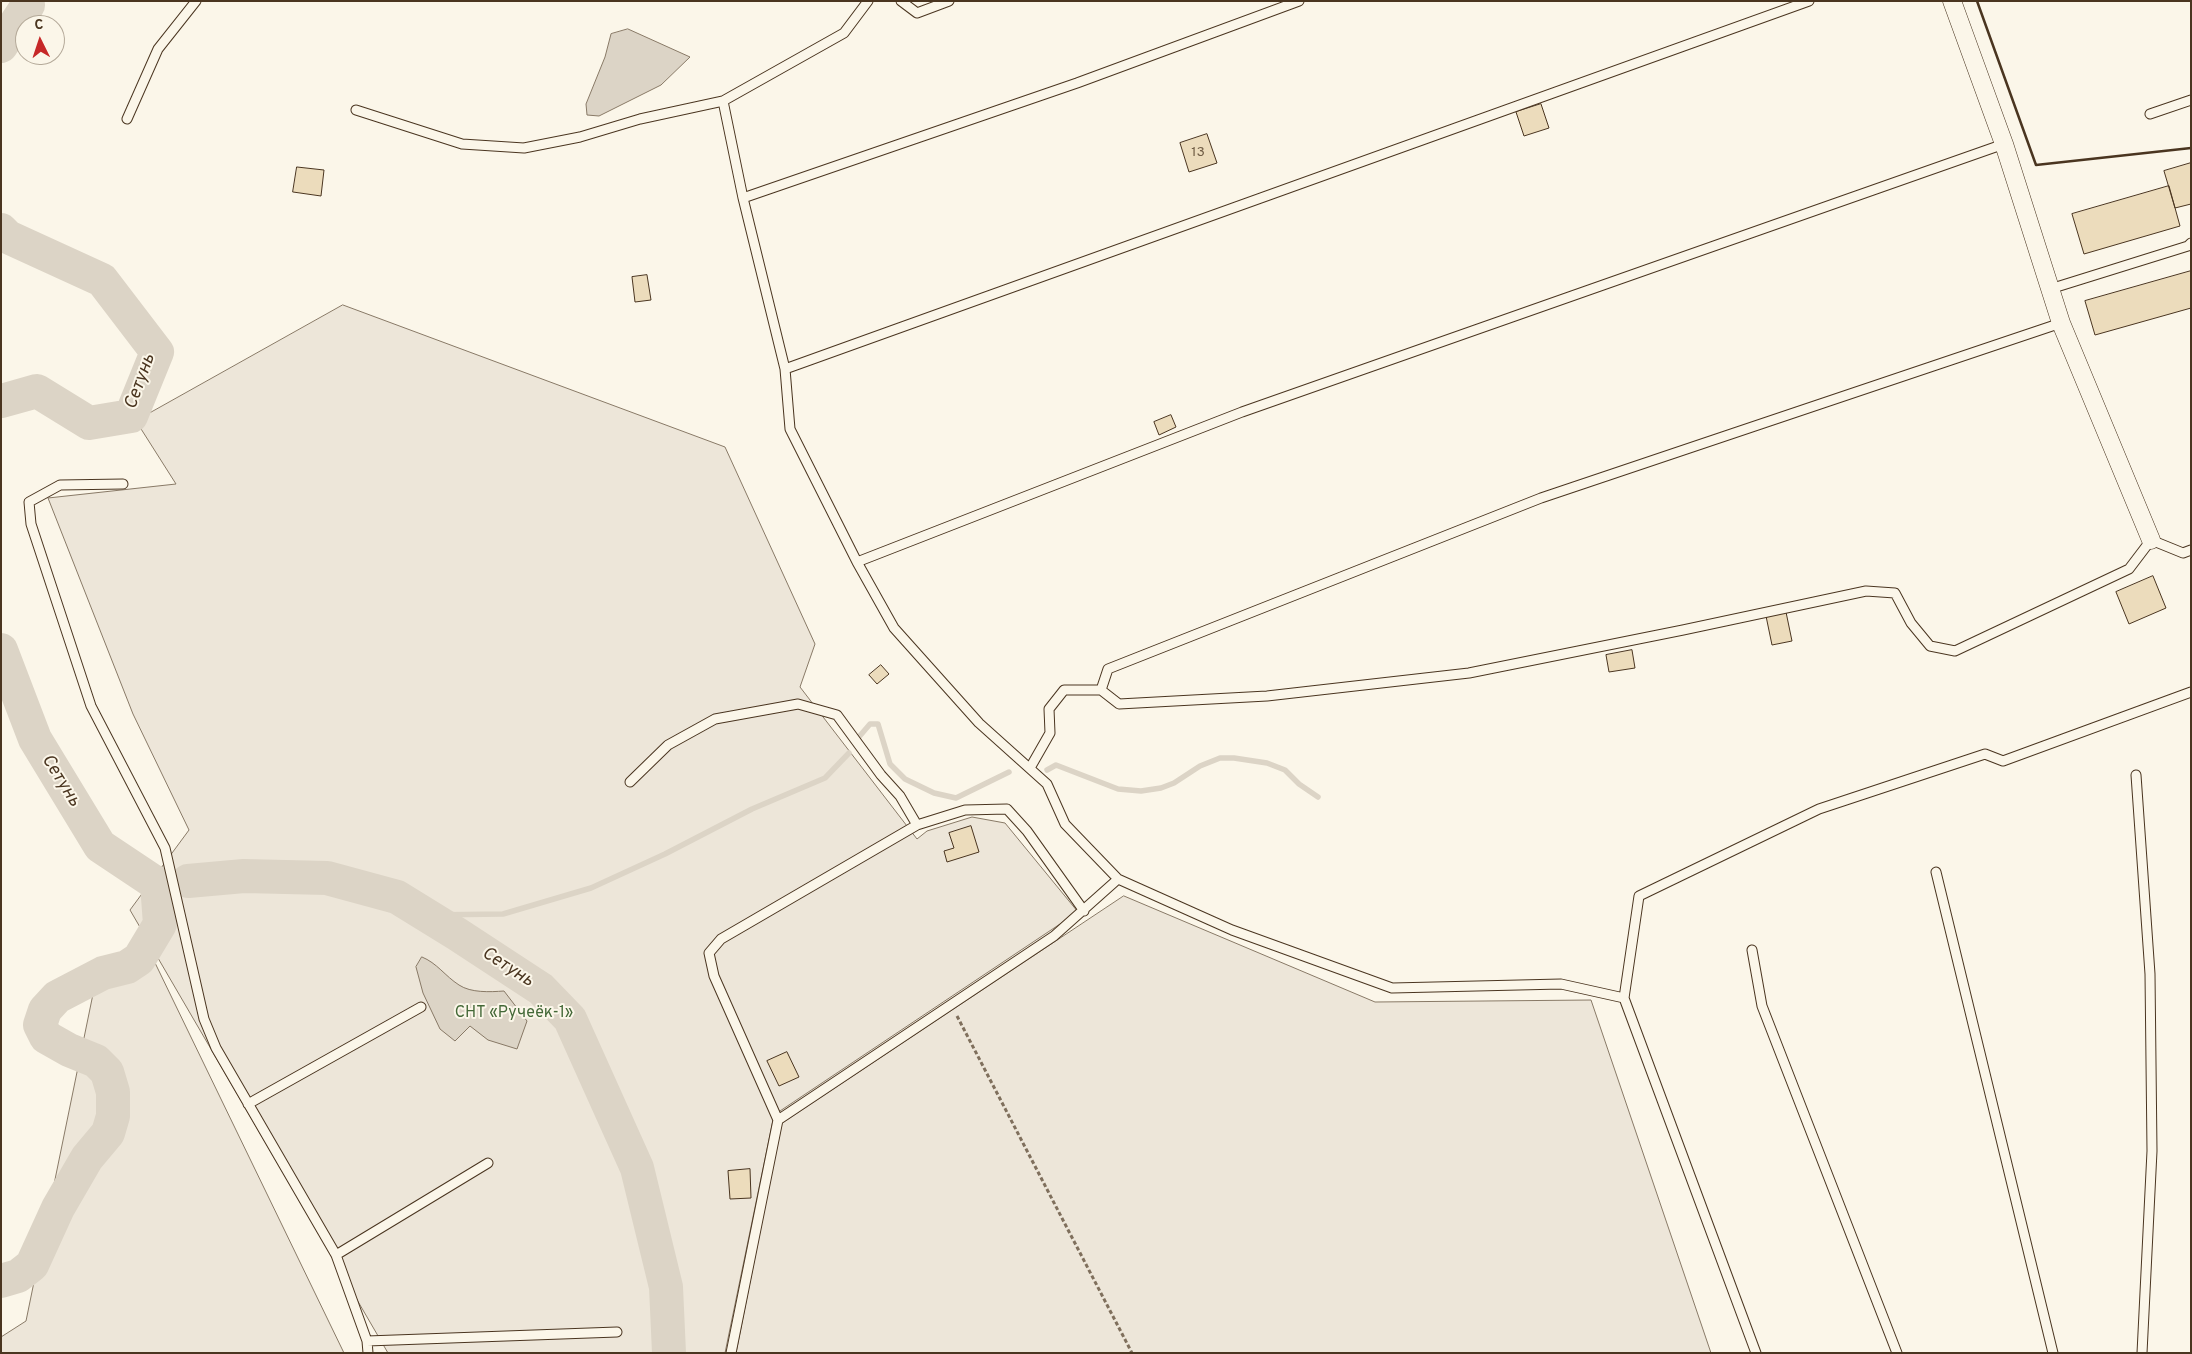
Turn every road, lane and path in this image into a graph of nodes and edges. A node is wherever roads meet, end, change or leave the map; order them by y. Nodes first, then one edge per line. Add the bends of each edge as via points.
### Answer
1 (196, 1) edge
2 (868, 1) edge
3 (901, 1) edge
4 (949, 1) edge
5 (1299, 1) edge
6 (1809, 1) edge
7 (1952, 1) edge
8 (2191, 100) edge
9 (723, 101) junction
10 (356, 110) dead end
11 (2150, 114) dead end
12 (127, 119) dead end
13 (2004, 144) junction
14 (743, 198) junction
15 (2191, 244) edge
16 (2050, 288) junction
17 (2061, 323) junction
18 (785, 369) junction
19 (124, 484) dead end
20 (2151, 540) junction
21 (2191, 550) edge
22 (857, 562) junction
23 (1100, 690) junction
24 (2191, 692) edge
25 (1030, 768) junction
26 (2136, 775) dead end
27 (630, 782) dead end
28 (918, 825) junction
29 (1936, 872) dead end
30 (1118, 879) junction
31 (1084, 911) junction
32 (1752, 950) dead end
33 (1624, 998) junction
34 (420, 1007) dead end
35 (954, 1009) dead end
36 (248, 1104) junction
37 (778, 1120) junction
38 (488, 1163) dead end
39 (336, 1255) junction
40 (617, 1332) dead end
41 (367, 1341) junction
42 (368, 1353) edge
43 (731, 1353) edge
44 (1132, 1353) edge
45 (1756, 1353) edge
46 (1896, 1353) edge
47 (2053, 1353) edge
48 (2142, 1353) edge

1 - 12 lane via 158,49
2 - 9 lane via 844,33
3 - 4 lane via 917,12
5 - 14 lane via 1077,83
6 - 18 lane
7 - 13 street
8 - 11 lane
9 - 10 lane via 524,148 462,144
9 - 14 lane
13 - 16 street
13 - 22 lane via 1242,412
14 - 18 lane
15 - 16 lane
16 - 17 street
17 - 20 street
17 - 23 lane via 1541,498 1108,669
18 - 22 lane via 790,429
19 - 36 lane via 60,485 29,502 31,524 92,706 165,848 204,1019 216,1048
20 - 21 lane via 2183,553
20 - 23 lane via 2129,569 1955,651 1930,646 1911,623 1895,593 1866,591 1469,673 1267,696 1119,704
22 - 25 lane via 894,628 979,723
23 - 25 lane via 1064,690 1049,709 1050,733
24 - 33 lane via 2003,761 1985,754 1819,809 1639,896
25 - 30 lane via 1047,784 1065,824
26 - 48 lane via 2150,974 2152,1151
27 - 28 lane via 668,744 715,719 798,704 837,715 900,796
28 - 31 lane via 965,810 1007,809 1027,831
28 - 37 lane via 722,940 709,953 714,976
29 - 47 lane
30 - 31 lane
30 - 33 lane via 1232,930 1392,988 1561,984
31 - 37 lane via 1054,936
32 - 46 lane via 1762,1006
33 - 45 lane
34 - 36 lane
35 - 44 path
36 - 39 lane
37 - 43 lane
38 - 39 lane
39 - 41 lane
40 - 41 lane
41 - 42 lane

